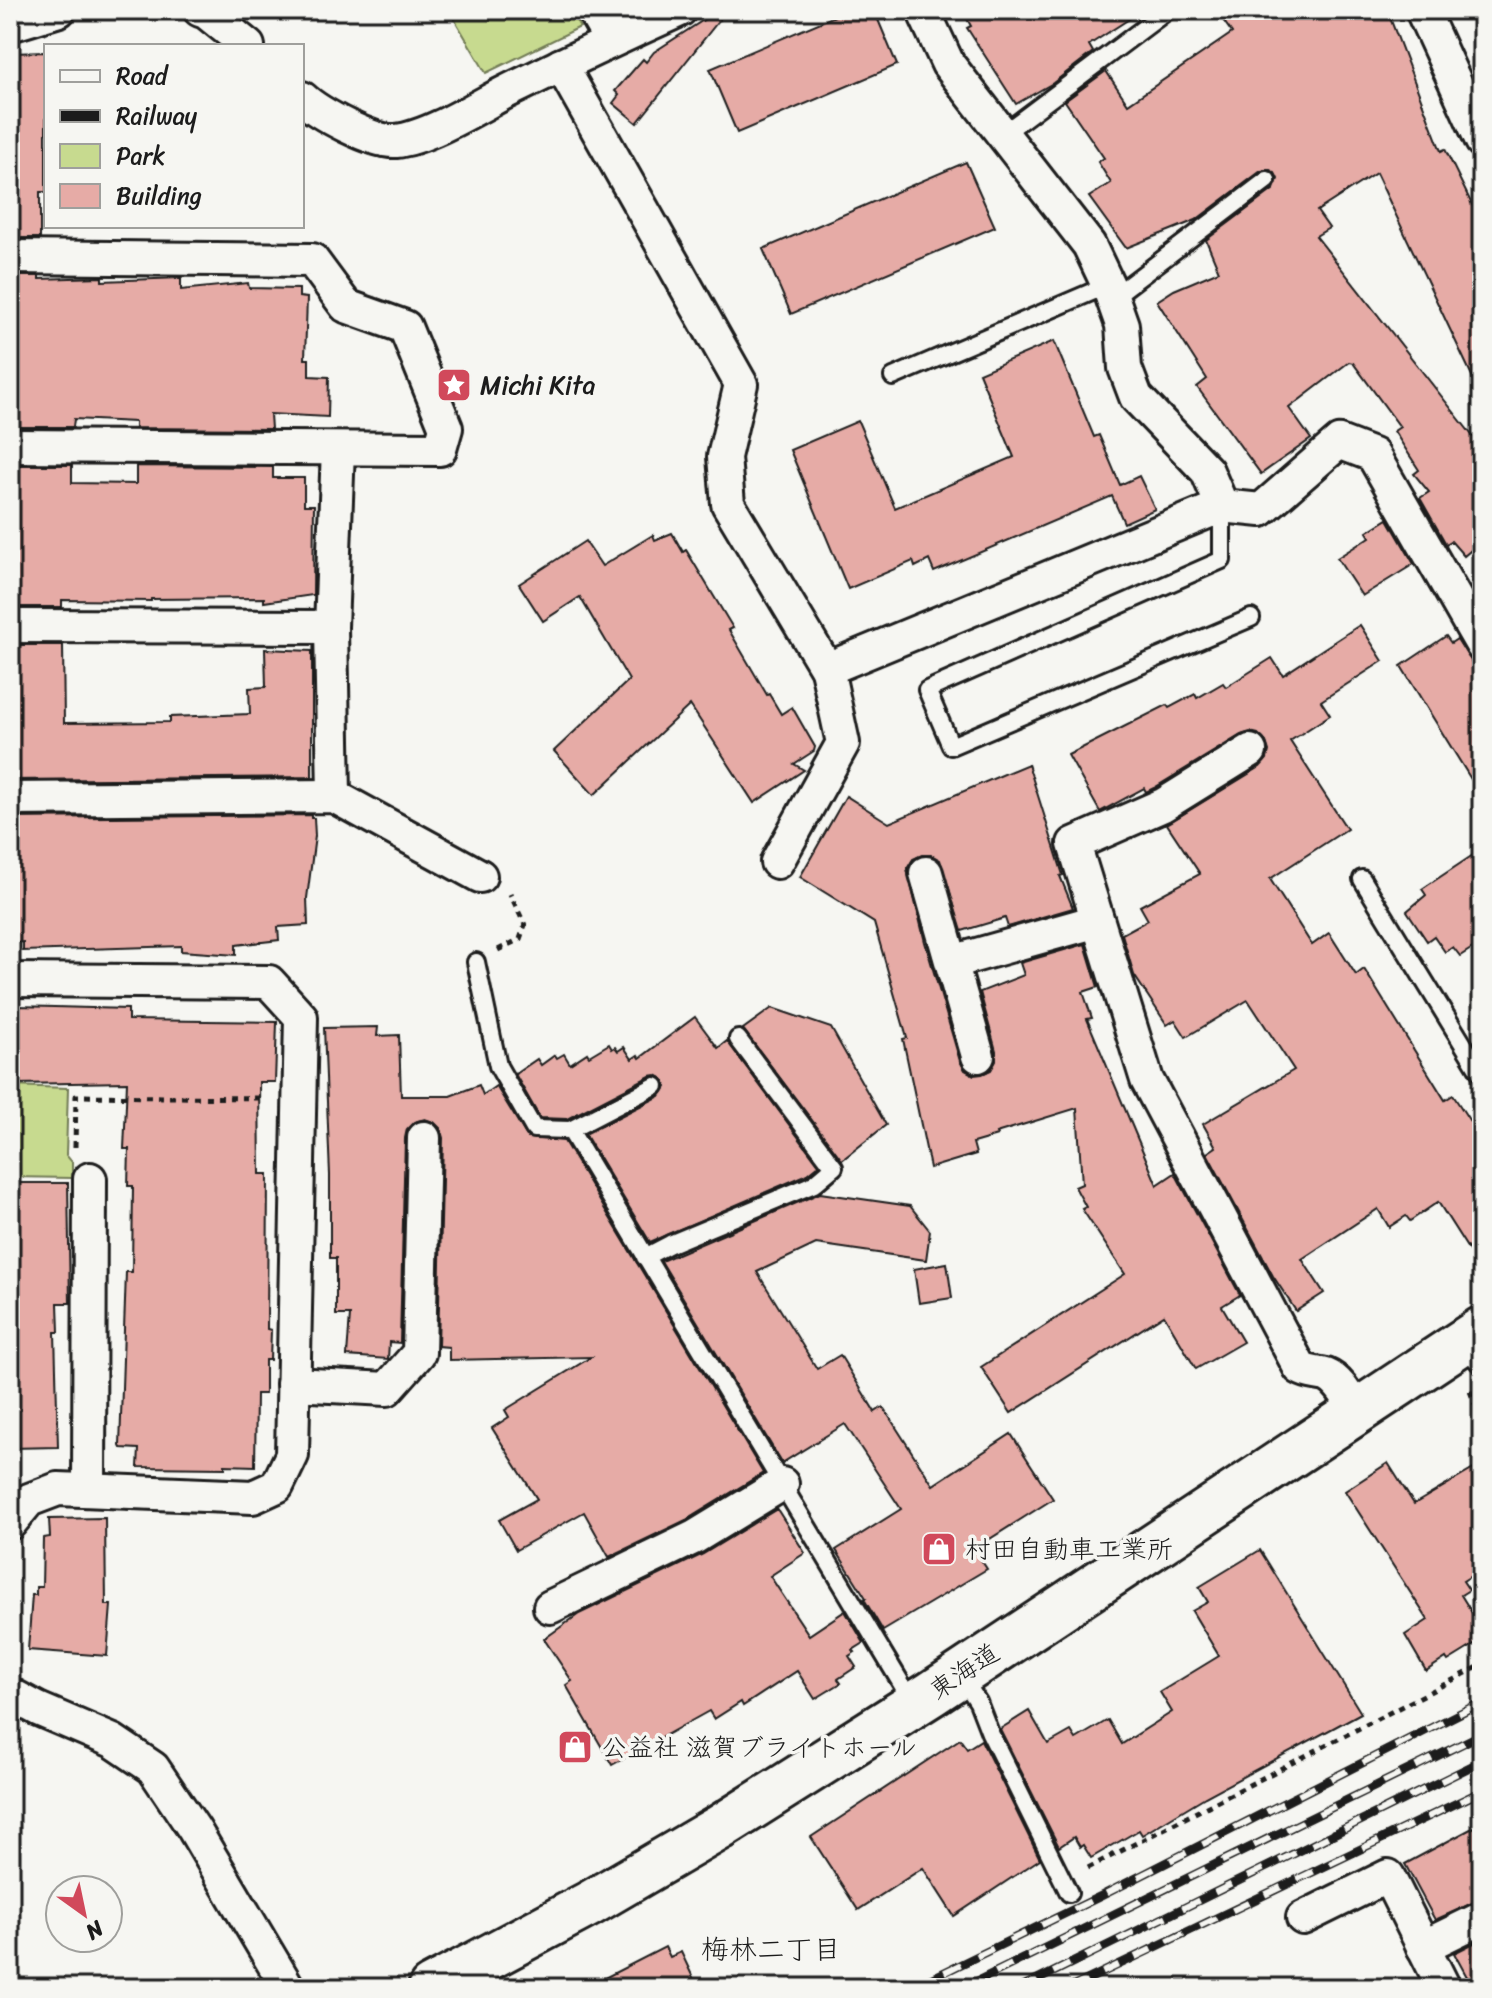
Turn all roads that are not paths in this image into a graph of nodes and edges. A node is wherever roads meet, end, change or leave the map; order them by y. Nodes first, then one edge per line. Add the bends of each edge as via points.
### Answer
1 (59, 10) edge
2 (200, 10) edge
3 (593, 10) edge
4 (680, 10) edge
5 (923, 10) edge
6 (1168, 10) edge
7 (1422, 10) edge
8 (10, 25) edge
9 (611, 41) junction
10 (245, 44) edge
11 (561, 65) junction
12 (304, 100) edge
13 (1003, 134) junction
14 (1482, 141) edge
15 (1267, 180) dead end
16 (10, 257) edge
17 (1110, 291) junction
18 (893, 377) dead end
19 (10, 446) edge
20 (338, 449) junction
21 (1222, 506) junction
22 (1251, 618) dead end
23 (10, 626) edge
24 (331, 627) junction
25 (1482, 645) edge
26 (827, 669) junction
27 (1250, 751) dead end
28 (334, 796) junction
29 (10, 799) edge
30 (777, 862) dead end
31 (926, 873) dead end
32 (480, 876) road end
33 (1362, 879) dead end
34 (1097, 921) junction
35 (476, 962) road end
36 (952, 962) junction
37 (10, 980) edge
38 (738, 1039) dead end
39 (978, 1056) dead end
40 (1482, 1075) edge
41 (655, 1086) dead end
42 (570, 1130) junction
43 (424, 1138) dead end
44 (83, 1168) road end
45 (645, 1257) junction
46 (1473, 1354) edge
47 (293, 1384) junction
48 (1357, 1412) junction
49 (782, 1484) junction
50 (89, 1490) junction
51 (10, 1523) edge
52 (550, 1607) dead end
53 (959, 1674) junction
54 (10, 1694) edge
55 (914, 1705) junction
56 (1069, 1893) dead end
57 (1303, 1918) dead end
58 (1482, 1918) edge
59 (1423, 1947) junction
60 (288, 1988) edge
61 (431, 1988) edge
62 (1444, 1988) edge

1 - 8 street
2 - 10 street
3 - 9 street
4 - 9 street
5 - 13 street via 948,64
6 - 13 lane
7 - 14 street
9 - 11 street
11 - 12 street via 434,129 394,141 356,131
11 - 26 street via 741,384 724,457 728,504
13 - 17 street via 1089,245
15 - 17 lane
16 - 20 street via 312,260 346,306 405,327 446,428 440,449
17 - 18 lane
17 - 21 street via 1136,397 1207,471
19 - 20 street
20 - 24 street
21 - 22 lane via 1222,560 927,690 951,746
21 - 25 street via 1261,510 1339,442 1373,455
21 - 26 street
23 - 24 street
24 - 28 street
26 - 30 street via 843,743
27 - 34 street via 1163,805 1074,844
28 - 29 street
28 - 32 street
31 - 36 street
33 - 40 lane
34 - 36 street
34 - 48 street via 1154,1094 1300,1368 1337,1381
35 - 42 lane via 498,1066 534,1129
36 - 39 street
37 - 47 street via 269,982 301,1017
38 - 45 lane via 834,1167 814,1184
41 - 42 lane
42 - 45 lane
43 - 47 street via 419,1353 387,1389
44 - 50 street
45 - 49 lane
46 - 48 highway, 東海道
47 - 50 street via 292,1455 277,1486 253,1497
48 - 53 highway, 東海道
49 - 52 street via 695,1537
49 - 55 lane
50 - 51 street via 58,1489 29,1500
53 - 55 highway, 東海道
53 - 56 lane via 978,1702
54 - 60 street via 113,1741 153,1768
55 - 61 highway, 東海道 via 719,1828
57 - 59 street via 1388,1876
58 - 59 street
59 - 62 street

